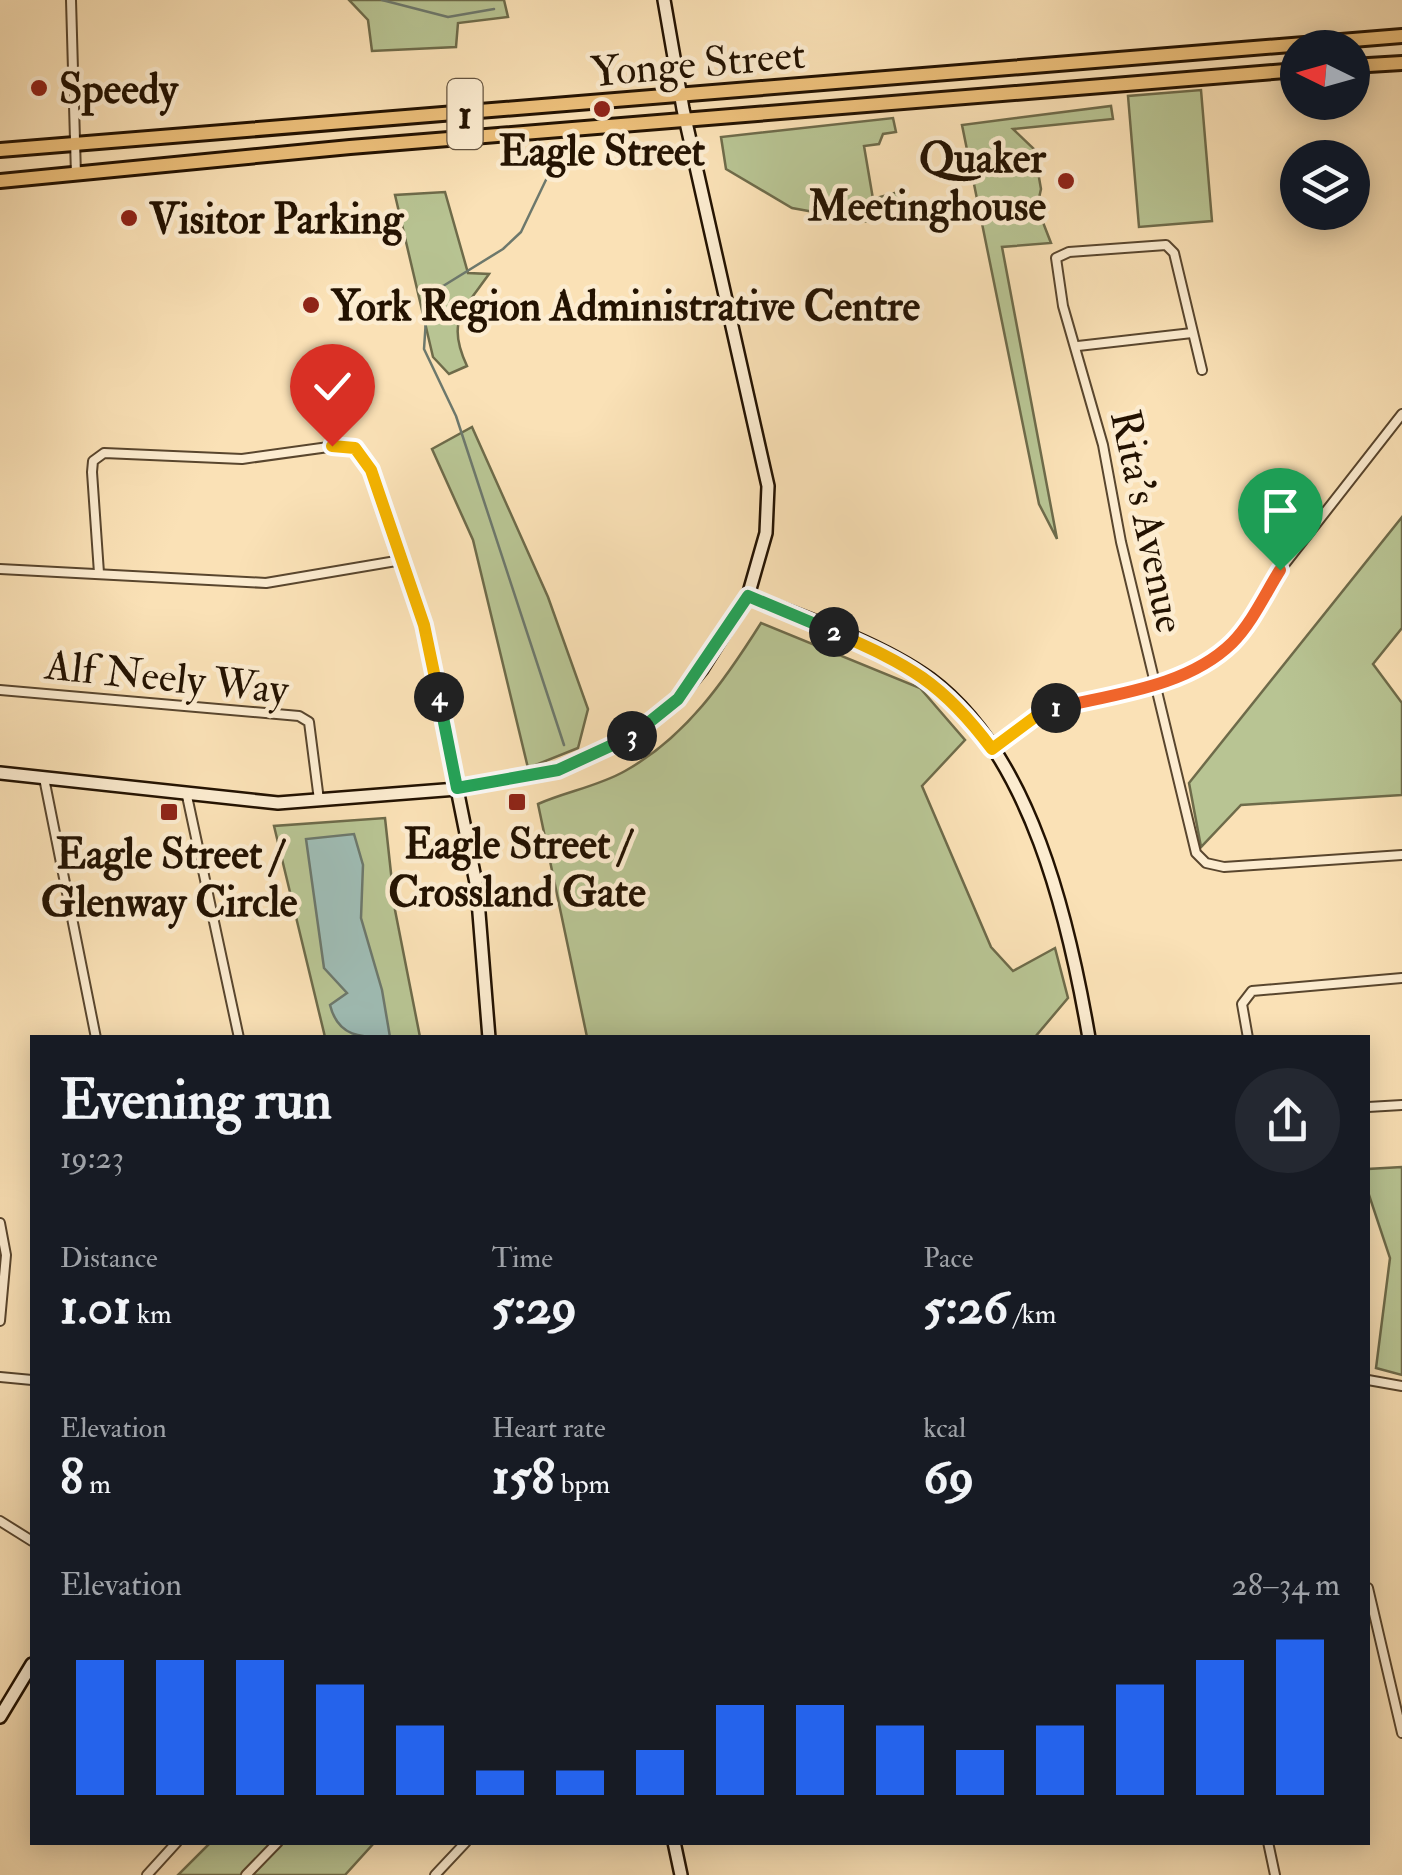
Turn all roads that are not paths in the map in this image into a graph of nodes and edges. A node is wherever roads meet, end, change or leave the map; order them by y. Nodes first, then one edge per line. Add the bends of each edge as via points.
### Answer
1 (70, 0) edge
2 (664, 0) edge
3 (1402, 36) edge
4 (1402, 64) edge
5 (1370, 65) edge
6 (1280, 72) edge
7 (681, 96) junction
8 (686, 121) junction
9 (72, 146) junction
10 (0, 150) edge
11 (76, 175) junction
12 (0, 181) edge
13 (1192, 333) junction
14 (1078, 346) junction
15 (1202, 370) dead end
16 (1402, 414) edge
17 (402, 560) junction
18 (0, 569) edge
19 (99, 574) junction
20 (748, 596) junction
21 (1154, 684) junction
22 (0, 690) edge
23 (992, 749) junction
24 (0, 772) edge
25 (44, 778) junction
26 (457, 788) junction
27 (187, 796) junction
28 (319, 800) junction
29 (1402, 856) edge
30 (1402, 978) edge
31 (95, 1035) edge
32 (239, 1035) edge
33 (490, 1035) edge
34 (1088, 1035) edge
35 (1247, 1035) edge
36 (1402, 1104) edge
37 (1370, 1107) edge
38 (0, 1223) edge
39 (0, 1321) edge
40 (0, 1378) edge
41 (30, 1380) edge
42 (1370, 1380) edge
43 (1402, 1386) edge
44 (0, 1522) edge
45 (30, 1540) edge
46 (1370, 1597) edge
47 (30, 1667) edge
48 (0, 1717) edge
49 (1402, 1733) edge
50 (175, 1845) edge
51 (275, 1845) edge
52 (463, 1845) edge
53 (675, 1845) edge
54 (1269, 1845) edge
55 (147, 1875) edge
56 (246, 1875) edge
57 (435, 1875) edge
58 (680, 1875) edge
59 (1275, 1875) edge

1 - 9 street
2 - 7 main road
3 - 7 main road, Yonge Street / 1
4 - 5 main road
6 - 8 main road, Yonge Street / 1
7 - 8 main road
7 - 9 main road, Yonge Street / 1
8 - 11 main road, Yonge Street / 1
8 - 20 main road via 768,486 766,533
9 - 10 main road, Yonge Street / 1
9 - 11 street
11 - 12 main road, Yonge Street / 1
13 - 14 street
13 - 14 street, Rita's Avenue via 1174,253 1166,246 1069,252 1056,258 1056,275
13 - 15 street
14 - 21 street, Rita's Avenue
16 - 21 street via 1232,643 1205,664
17 - 19 street via 266,583
17 - 19 street via 371,470 355,448 343,444 242,459 118,450 93,461
17 - 26 street via 424,625
18 - 19 street
20 - 23 main road via 930,680
20 - 26 main road via 678,699 624,741 558,770
21 - 23 street via 1043,711
21 - 29 street, Rita's Avenue via 1190,839 1206,863
22 - 28 street, Alf Neely Way via 299,716 310,722
23 - 34 main road via 1052,878
24 - 25 main road
25 - 27 main road
25 - 31 street
26 - 28 main road
26 - 33 main road via 477,888
27 - 28 main road
27 - 32 street
30 - 35 street via 1252,991 1242,1004
36 - 37 street
38 - 39 street via 6,1255
40 - 41 street
42 - 43 street
44 - 45 street
46 - 49 street
47 - 48 main road
50 - 55 street
51 - 56 street
52 - 57 street
53 - 58 main road
54 - 59 street

